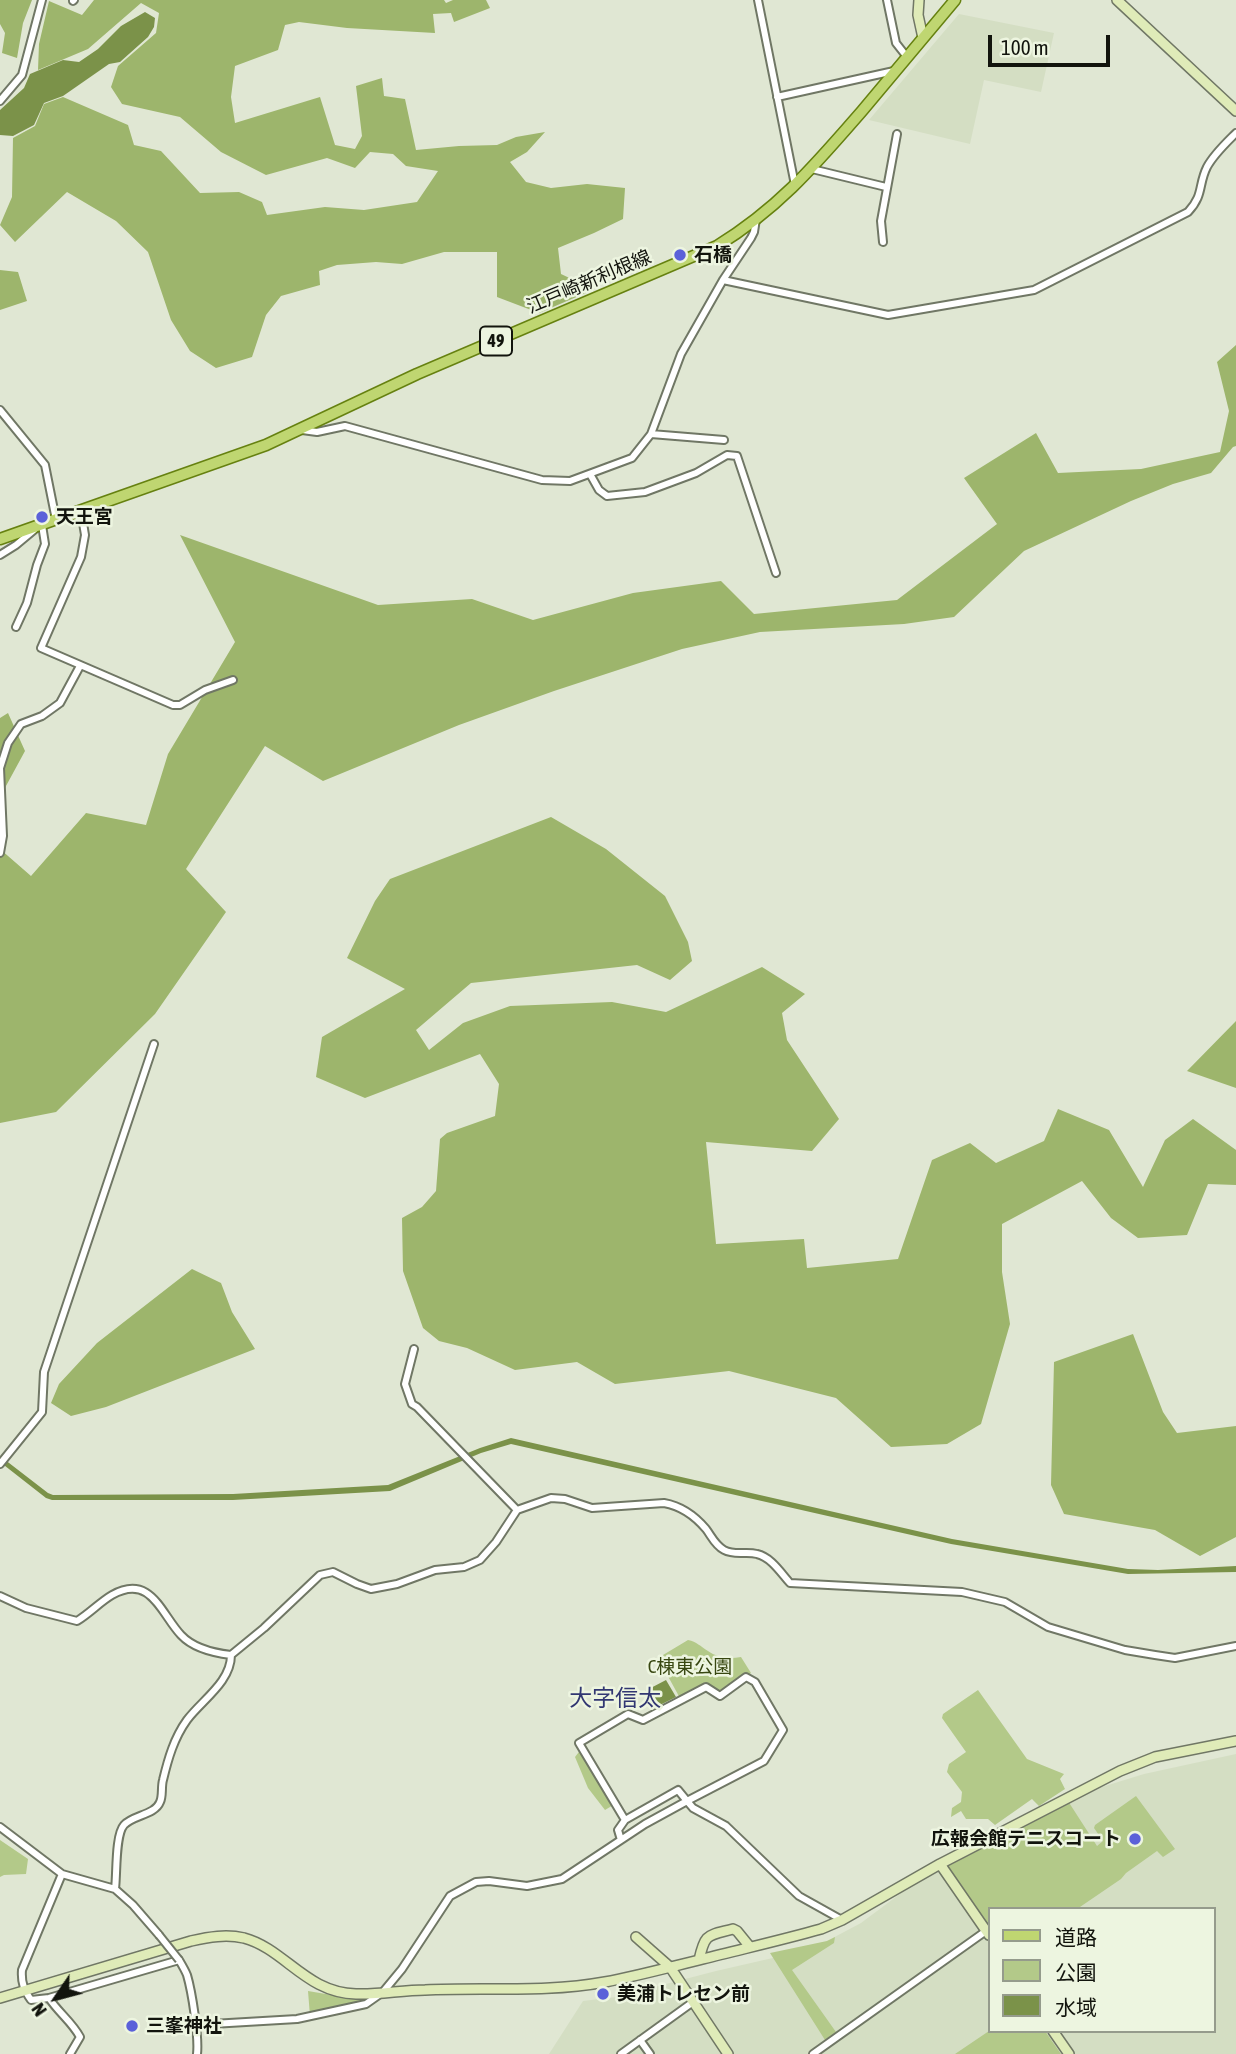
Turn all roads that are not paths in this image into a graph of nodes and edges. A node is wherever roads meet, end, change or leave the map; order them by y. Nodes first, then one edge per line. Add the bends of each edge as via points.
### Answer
1 (42, 0) edge
2 (758, 0) edge
3 (887, 0) edge
4 (919, 0) edge
5 (955, 0) edge
6 (1117, 0) edge
7 (923, 38) junction
8 (907, 57) junction
9 (896, 70) junction
10 (777, 97) junction
11 (0, 101) edge
12 (1236, 111) edge
13 (1236, 133) edge
14 (897, 134) dead end
15 (812, 169) junction
16 (795, 186) junction
17 (886, 187) junction
18 (756, 219) junction
19 (883, 242) dead end
20 (723, 280) junction
21 (0, 410) edge
22 (298, 430) junction
23 (651, 434) junction
24 (723, 440) dead end
25 (590, 474) junction
26 (81, 511) junction
27 (56, 520) junction
28 (40, 525) junction
29 (0, 539) edge
30 (0, 555) edge
31 (776, 573) dead end
32 (16, 627) dead end
33 (80, 666) junction
34 (233, 680) dead end
35 (0, 853) edge
36 (154, 1044) dead end
37 (414, 1349) dead end
38 (0, 1464) edge
39 (517, 1510) junction
40 (0, 1596) edge
41 (1236, 1646) edge
42 (231, 1655) junction
43 (1236, 1741) edge
44 (687, 1801) junction
45 (625, 1820) junction
46 (0, 1827) edge
47 (621, 1840) junction
48 (940, 1864) junction
49 (62, 1874) junction
50 (115, 1889) junction
51 (842, 1920) junction
52 (988, 1933) edge
53 (636, 1937) dead end
54 (750, 1947) junction
55 (179, 1960) junction
56 (699, 1960) junction
57 (670, 1967) junction
58 (24, 1991) junction
59 (383, 1992) junction
60 (0, 1998) edge
61 (49, 1998) junction
62 (693, 2002) junction
63 (195, 2025) junction
64 (1054, 2033) edge
65 (640, 2040) junction
66 (70, 2054) edge
67 (197, 2054) edge
68 (621, 2054) edge
69 (650, 2054) edge
70 (728, 2054) edge
71 (813, 2054) edge
72 (1069, 2054) edge

1 - 11 street via 22,75
2 - 10 street
3 - 8 street via 896,43
4 - 7 street
5 - 7 main road, 江戸崎新利根線 / 49
6 - 12 street
7 - 8 main road, 江戸崎新利根線 / 49
8 - 9 main road, 江戸崎新利根線 / 49
9 - 10 street
9 - 15 main road, 江戸崎新利根線 / 49
10 - 16 street
13 - 20 street via 1207,168 1198,202 1188,212 1034,290 888,315
14 - 17 street
15 - 16 main road, 江戸崎新利根線 / 49
15 - 17 street
16 - 18 main road, 江戸崎新利根線 / 49
17 - 19 street
18 - 20 street via 751,238
18 - 22 main road, 江戸崎新利根線 / 49 via 704,252 417,374
20 - 23 street via 681,354
21 - 27 street via 44,465
22 - 25 street via 317,432 345,426 542,480 570,481
22 - 26 main road, 江戸崎新利根線 / 49
23 - 24 street
23 - 25 street via 632,458
25 - 31 street via 607,496 645,492 727,455 737,456
26 - 27 main road, 江戸崎新利根線 / 49
26 - 33 street via 85,535 81,557 41,648
27 - 28 main road, 江戸崎新利根線 / 49
28 - 29 main road, 江戸崎新利根線 / 49
28 - 30 street
28 - 32 street via 45,544
33 - 34 street via 173,705
33 - 35 street via 60,703 21,724 8,743 0,768
36 - 38 street via 44,1373 42,1412
37 - 39 street via 405,1384 411,1404
39 - 41 street via 551,1499 592,1508 671,1504 686,1511 726,1552 758,1554 790,1583 962,1592 1006,1602 1048,1627 1125,1650 1175,1658
39 - 42 street via 480,1560 464,1567 435,1570 371,1589 332,1572 320,1576
40 - 42 street via 77,1621 113,1594 132,1589 158,1602 182,1637 214,1653
42 - 50 street via 223,1680 175,1740 160,1802 124,1824
43 - 48 street via 1136,1763
44 - 45 street via 678,1790
44 - 45 street via 764,1761 783,1730 755,1682 746,1677 720,1696 706,1686 643,1720 628,1714 579,1743
44 - 47 street
44 - 51 street via 726,1826 799,1896
45 - 47 street via 618,1830
46 - 49 street
47 - 59 street via 562,1878 527,1886 476,1882 450,1896
48 - 51 street
48 - 52 street
49 - 50 street
49 - 58 street via 24,1960
50 - 55 street, bridge
51 - 54 street
52 - 71 street
53 - 57 street
54 - 56 street
54 - 56 street via 737,1931 724,1931 705,1939
55 - 61 street
55 - 63 street via 186,1972
56 - 57 street
57 - 59 street via 574,1986
57 - 62 street
58 - 59 street via 191,1941 228,1936 261,1945 323,1987 356,1994
58 - 60 street
58 - 61 street via 31,2000
59 - 63 street via 366,2004 297,2019
61 - 66 street via 80,2037
62 - 65 street
62 - 70 street
63 - 67 street
64 - 72 street
65 - 68 street
65 - 69 street

